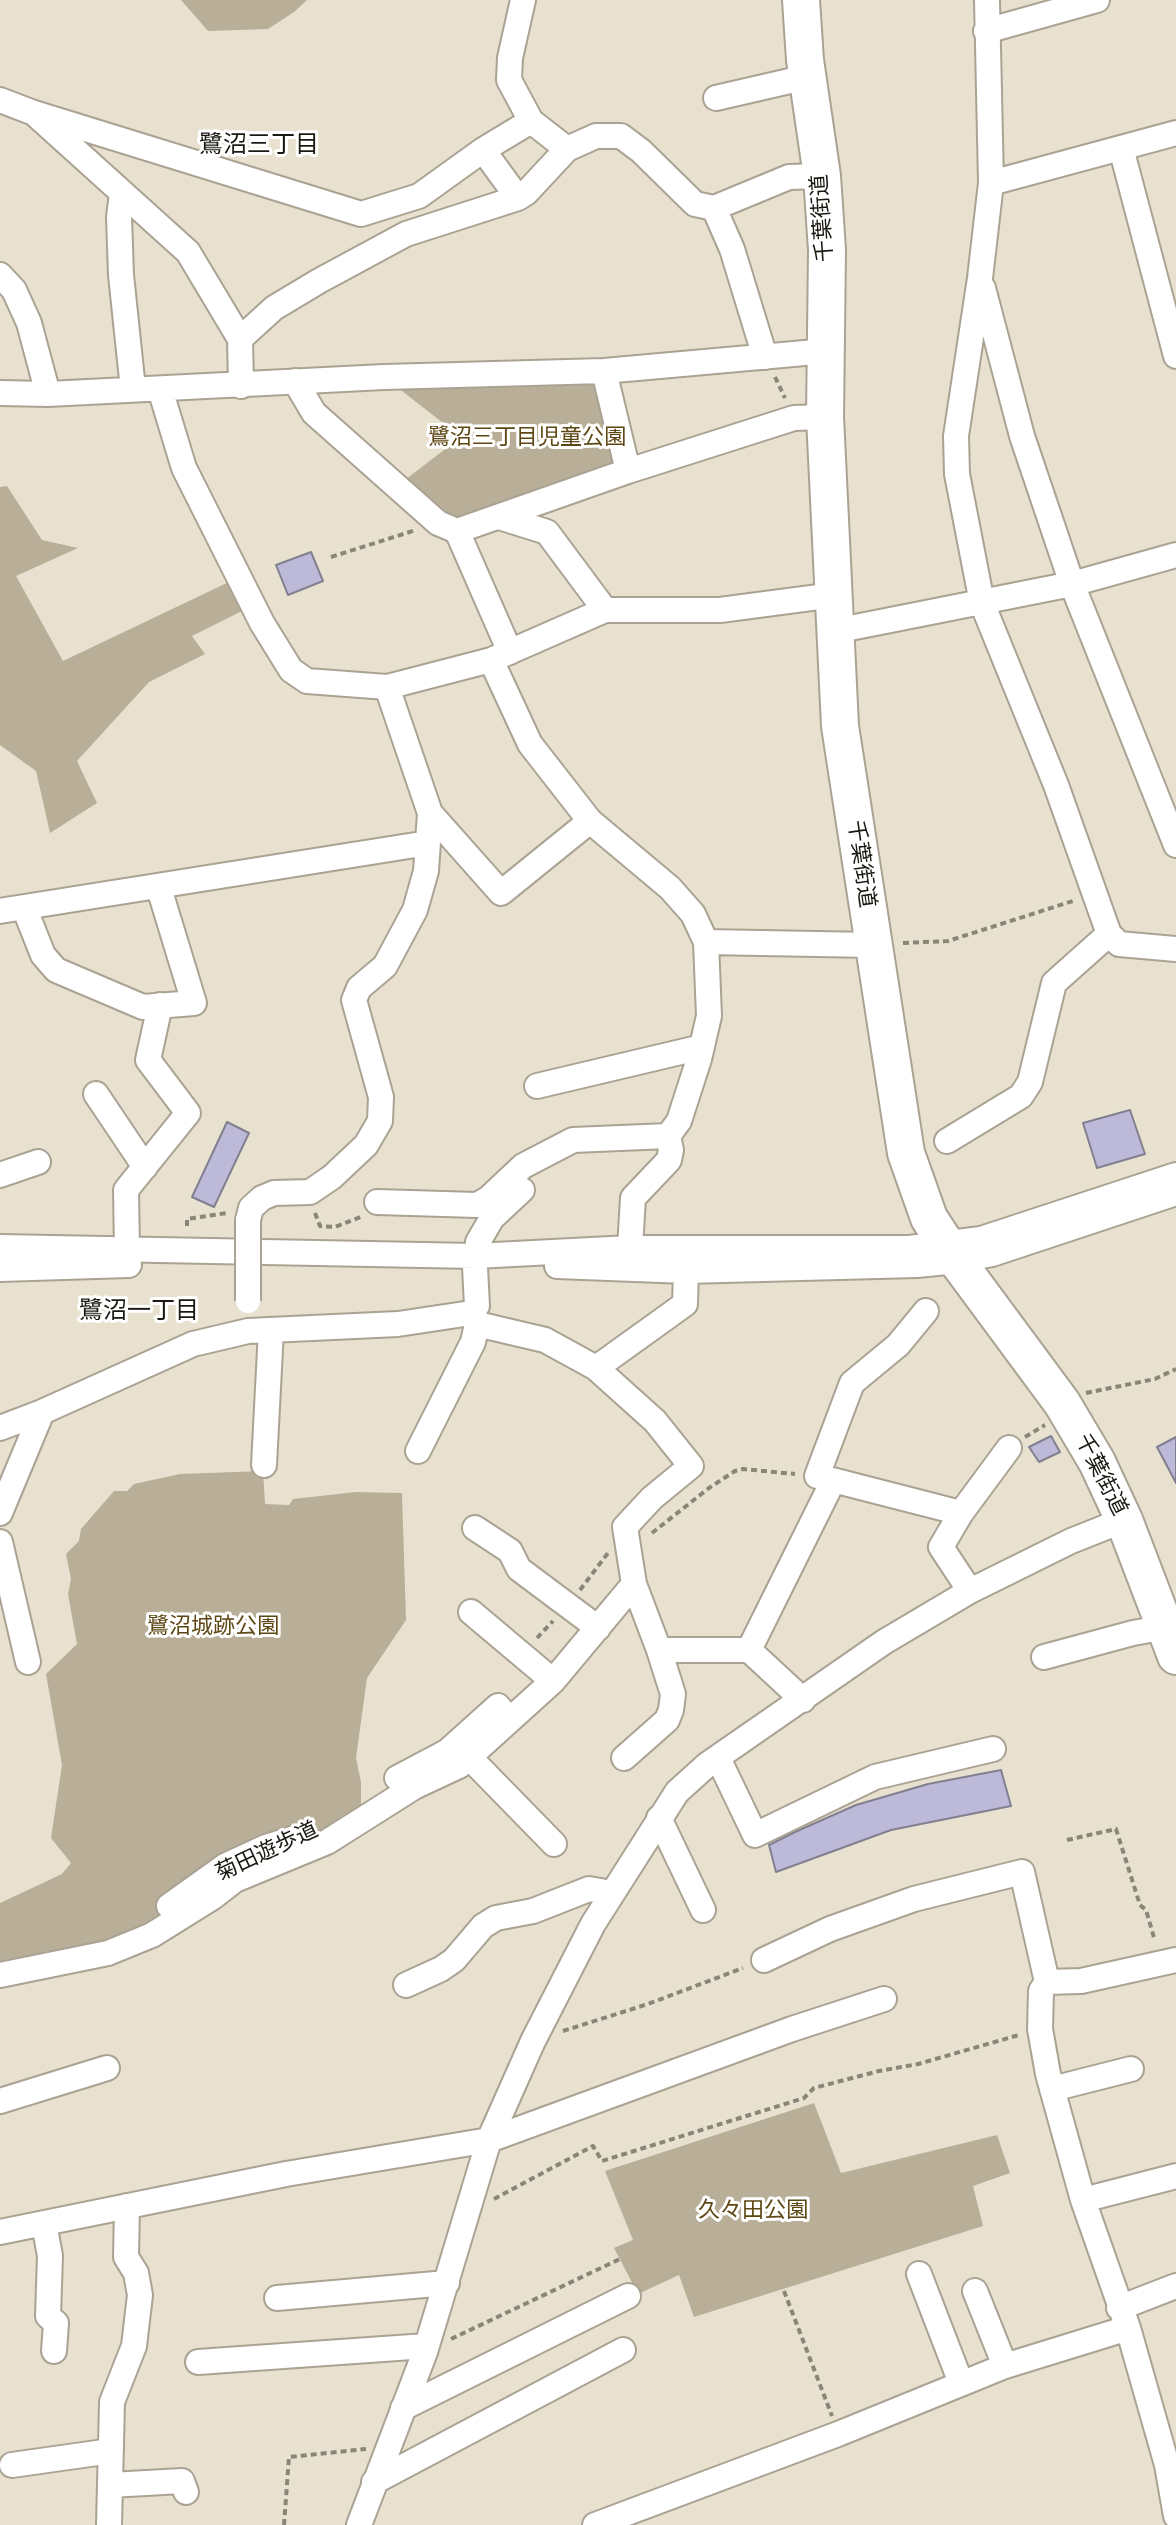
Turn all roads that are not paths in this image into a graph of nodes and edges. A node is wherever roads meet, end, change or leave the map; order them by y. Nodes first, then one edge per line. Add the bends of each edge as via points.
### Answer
1 (523, 0) edge
2 (801, 0) edge
3 (987, 0) edge
4 (1097, 0) edge
5 (986, 31) junction
6 (807, 77) junction
7 (716, 98) dead end
8 (0, 100) edge
9 (34, 113) junction
10 (531, 121) junction
11 (1176, 133) edge
12 (1121, 148) junction
13 (567, 149) junction
14 (483, 150) junction
15 (822, 176) junction
16 (991, 183) junction
17 (122, 193) junction
18 (518, 198) junction
19 (714, 208) junction
20 (361, 214) junction
21 (374, 253) junction
22 (0, 275) edge
23 (980, 278) junction
24 (240, 339) junction
25 (827, 351) junction
26 (1176, 356) edge
27 (765, 357) junction
28 (604, 371) junction
29 (295, 381) junction
30 (241, 386) junction
31 (133, 389) junction
32 (160, 389) junction
33 (0, 393) edge
34 (48, 394) junction
35 (810, 418) junction
36 (628, 471) junction
37 (499, 517) junction
38 (447, 527) junction
39 (1176, 555) edge
40 (1072, 584) junction
41 (834, 595) junction
42 (982, 603) junction
43 (605, 610) junction
44 (835, 631) junction
45 (500, 656) junction
46 (387, 687) junction
47 (1165, 787) edge
48 (430, 813) junction
49 (590, 821) junction
50 (428, 843) junction
51 (1176, 845) edge
52 (159, 888) junction
53 (12, 909) edge
54 (1109, 934) junction
55 (706, 942) junction
56 (872, 945) junction
57 (1176, 949) edge
58 (160, 1005) junction
59 (702, 1047) junction
60 (537, 1086) dead end
61 (96, 1094) dead end
62 (668, 1136) junction
63 (947, 1141) dead end
64 (38, 1162) dead end
65 (523, 1166) junction
66 (145, 1167) junction
67 (0, 1175) edge
68 (1176, 1175) edge
69 (1176, 1193) edge
70 (377, 1202) road end
71 (0, 1247) edge
72 (630, 1248) junction
73 (127, 1250) junction
74 (951, 1253) junction
75 (475, 1262) junction
76 (0, 1269) edge
77 (686, 1271) junction
78 (926, 1311) dead end
79 (474, 1318) junction
80 (259, 1331) junction
81 (596, 1368) junction
82 (42, 1412) junction
83 (0, 1428) edge
84 (1009, 1448) road end
85 (418, 1451) dead end
86 (264, 1465) dead end
87 (825, 1478) junction
88 (0, 1513) edge
89 (961, 1513) junction
90 (1124, 1520) junction
91 (475, 1528) dead end
92 (0, 1542) edge
93 (634, 1584) junction
94 (970, 1591) junction
95 (471, 1612) dead end
96 (598, 1628) junction
97 (1171, 1642) edge
98 (659, 1650) junction
99 (749, 1650) junction
100 (1044, 1657) dead end
101 (28, 1662) dead end
102 (553, 1681) junction
103 (803, 1700) junction
104 (509, 1719) junction
105 (993, 1749) dead end
106 (470, 1758) junction
107 (624, 1758) dead end
108 (718, 1758) junction
109 (659, 1818) junction
110 (554, 1844) dead end
111 (612, 1893) junction
112 (703, 1910) dead end
113 (764, 1960) road end
114 (0, 1962) edge
115 (1168, 1962) edge
116 (0, 1975) edge
117 (1047, 1982) junction
118 (406, 1985) dead end
119 (884, 1999) dead end
120 (107, 2068) dead end
121 (1131, 2069) dead end
122 (1052, 2089) junction
123 (0, 2101) edge
124 (489, 2140) junction
125 (1176, 2176) edge
126 (1083, 2200) junction
127 (127, 2206) junction
128 (44, 2223) junction
129 (0, 2232) edge
130 (919, 2274) dead end
131 (447, 2283) junction
132 (1176, 2286) edge
133 (975, 2291) dead end
134 (628, 2296) dead end
135 (277, 2298) dead end
136 (1124, 2318) junction
137 (426, 2349) junction
138 (623, 2350) dead end
139 (54, 2351) dead end
140 (198, 2362) dead end
141 (1005, 2366) junction
142 (961, 2383) junction
143 (403, 2408) junction
144 (111, 2451) junction
145 (1171, 2464) edge
146 (12, 2465) dead end
147 (374, 2482) junction
148 (110, 2485) junction
149 (186, 2492) dead end
150 (1176, 2516) edge
151 (109, 2525) edge
152 (359, 2525) edge
153 (595, 2525) edge

1 - 10 street via 509,80
2 - 6 highway, 千葉街道
3 - 5 street
4 - 5 street
5 - 16 street
6 - 7 street
6 - 15 highway, 千葉街道
8 - 9 street
9 - 17 street
9 - 20 street
10 - 13 street
10 - 14 street
11 - 12 street
12 - 16 street
12 - 26 street
13 - 18 street
13 - 19 street via 596,136 621,136 695,204
14 - 18 street
14 - 20 street via 419,196
15 - 19 street via 789,177
15 - 25 highway, 千葉街道
16 - 23 street
17 - 24 street via 188,252
17 - 31 street via 121,275
18 - 21 street via 406,234
19 - 27 street
20 - 21 street
21 - 24 street via 274,308
22 - 34 street via 14,290 29,323
23 - 40 street via 1022,436
23 - 42 street via 956,436 957,474
24 - 30 street
25 - 27 street
25 - 35 highway, 千葉街道
27 - 28 street
28 - 29 street
28 - 36 street
29 - 30 street
29 - 38 street via 314,413
30 - 32 street
31 - 32 street
31 - 34 street
32 - 46 street via 184,468 291,670 307,681
33 - 34 street
35 - 36 street
35 - 41 highway, 千葉街道
36 - 37 street
37 - 38 street
37 - 43 street via 547,532
38 - 45 street
39 - 40 street
40 - 42 street
40 - 47 street
41 - 43 street via 720,610
41 - 44 highway, 千葉街道
42 - 44 street
42 - 54 street
43 - 45 street
44 - 56 highway, 千葉街道 via 840,726
45 - 46 street
45 - 49 street via 530,744
46 - 48 street
47 - 51 street
48 - 49 street via 501,893
48 - 50 street
49 - 55 street via 670,888 693,914
50 - 52 street
50 - 80 street, bridge via 415,910 385,966 359,988 354,1000 381,1097 375,1134 332,1177 306,1193 262,1198 243,1216 248,1301
52 - 53 street
52 - 58 street via 194,1003
53 - 58 street via 56,970 143,1007
54 - 57 street via 1119,944
54 - 63 street via 1054,983 1030,1082 1021,1096
55 - 56 street
55 - 59 street via 710,1001
56 - 74 highway, 千葉街道 via 906,1153 929,1218
58 - 66 street via 148,1060 188,1113
59 - 60 street
59 - 62 street via 679,1121
61 - 66 street
62 - 65 street via 573,1140
62 - 72 street via 669,1160 633,1198
64 - 67 street
65 - 70 street via 477,1205
65 - 75 street via 532,1181 492,1218 478,1242
66 - 73 street via 126,1190
68 - 74 street
69 - 74 street via 992,1254
71 - 73 street
72 - 74 street via 909,1248
72 - 75 street
73 - 75 street
74 - 77 street via 917,1265
74 - 90 highway, 千葉街道 via 1072,1419
75 - 76 street
75 - 77 street
75 - 79 street
77 - 81 street via 685,1304
78 - 87 street via 898,1345 852,1383
79 - 80 street
79 - 81 street via 545,1340
79 - 85 street via 473,1342
80 - 82 street via 193,1344
80 - 86 street
81 - 93 street via 655,1421 691,1466 625,1527
82 - 83 street
82 - 88 street
84 - 89 street
87 - 89 street
87 - 99 street
89 - 94 street via 941,1547
90 - 94 street
90 - 97 highway, 千葉街道
91 - 96 street via 510,1551 519,1569
92 - 101 street
93 - 96 street
93 - 98 street
94 - 103 street via 884,1642
95 - 102 street
96 - 102 street
97 - 100 street via 1133,1633
98 - 99 street
98 - 107 street via 673,1694 671,1710 667,1720
99 - 103 street
102 - 104 street
103 - 108 street
104 - 106 street
104 - 114 street, 菊田遊歩道 via 498,1706 448,1751 322,1827 225,1866 142,1924 105,1941
105 - 108 street via 875,1777 755,1835
106 - 110 street
106 - 116 street via 327,1842 235,1880 152,1935 108,1953
108 - 109 street via 677,1792
109 - 111 street
109 - 112 street
111 - 118 street via 589,1889 533,1911 496,1918 454,1960
111 - 124 street via 533,2041
113 - 117 street via 914,1899 1022,1872
115 - 117 street via 1081,1981
117 - 122 street via 1041,1991 1040,2029
119 - 124 street
120 - 123 street
121 - 122 street
122 - 126 street
124 - 127 street
124 - 131 street
125 - 126 street
126 - 136 street
127 - 128 street
127 - 144 street via 126,2257 140,2295 134,2346 112,2402
128 - 129 street
128 - 139 street via 50,2256 48,2316 56,2323
130 - 142 street
131 - 135 street
131 - 137 street
132 - 136 street
133 - 141 street
134 - 143 street
136 - 141 street
136 - 145 street
137 - 140 street
137 - 143 street
138 - 147 street
141 - 142 street
142 - 153 street
143 - 147 street
144 - 146 street
144 - 148 street
145 - 150 street
147 - 152 street
148 - 149 street via 182,2481
148 - 151 street

